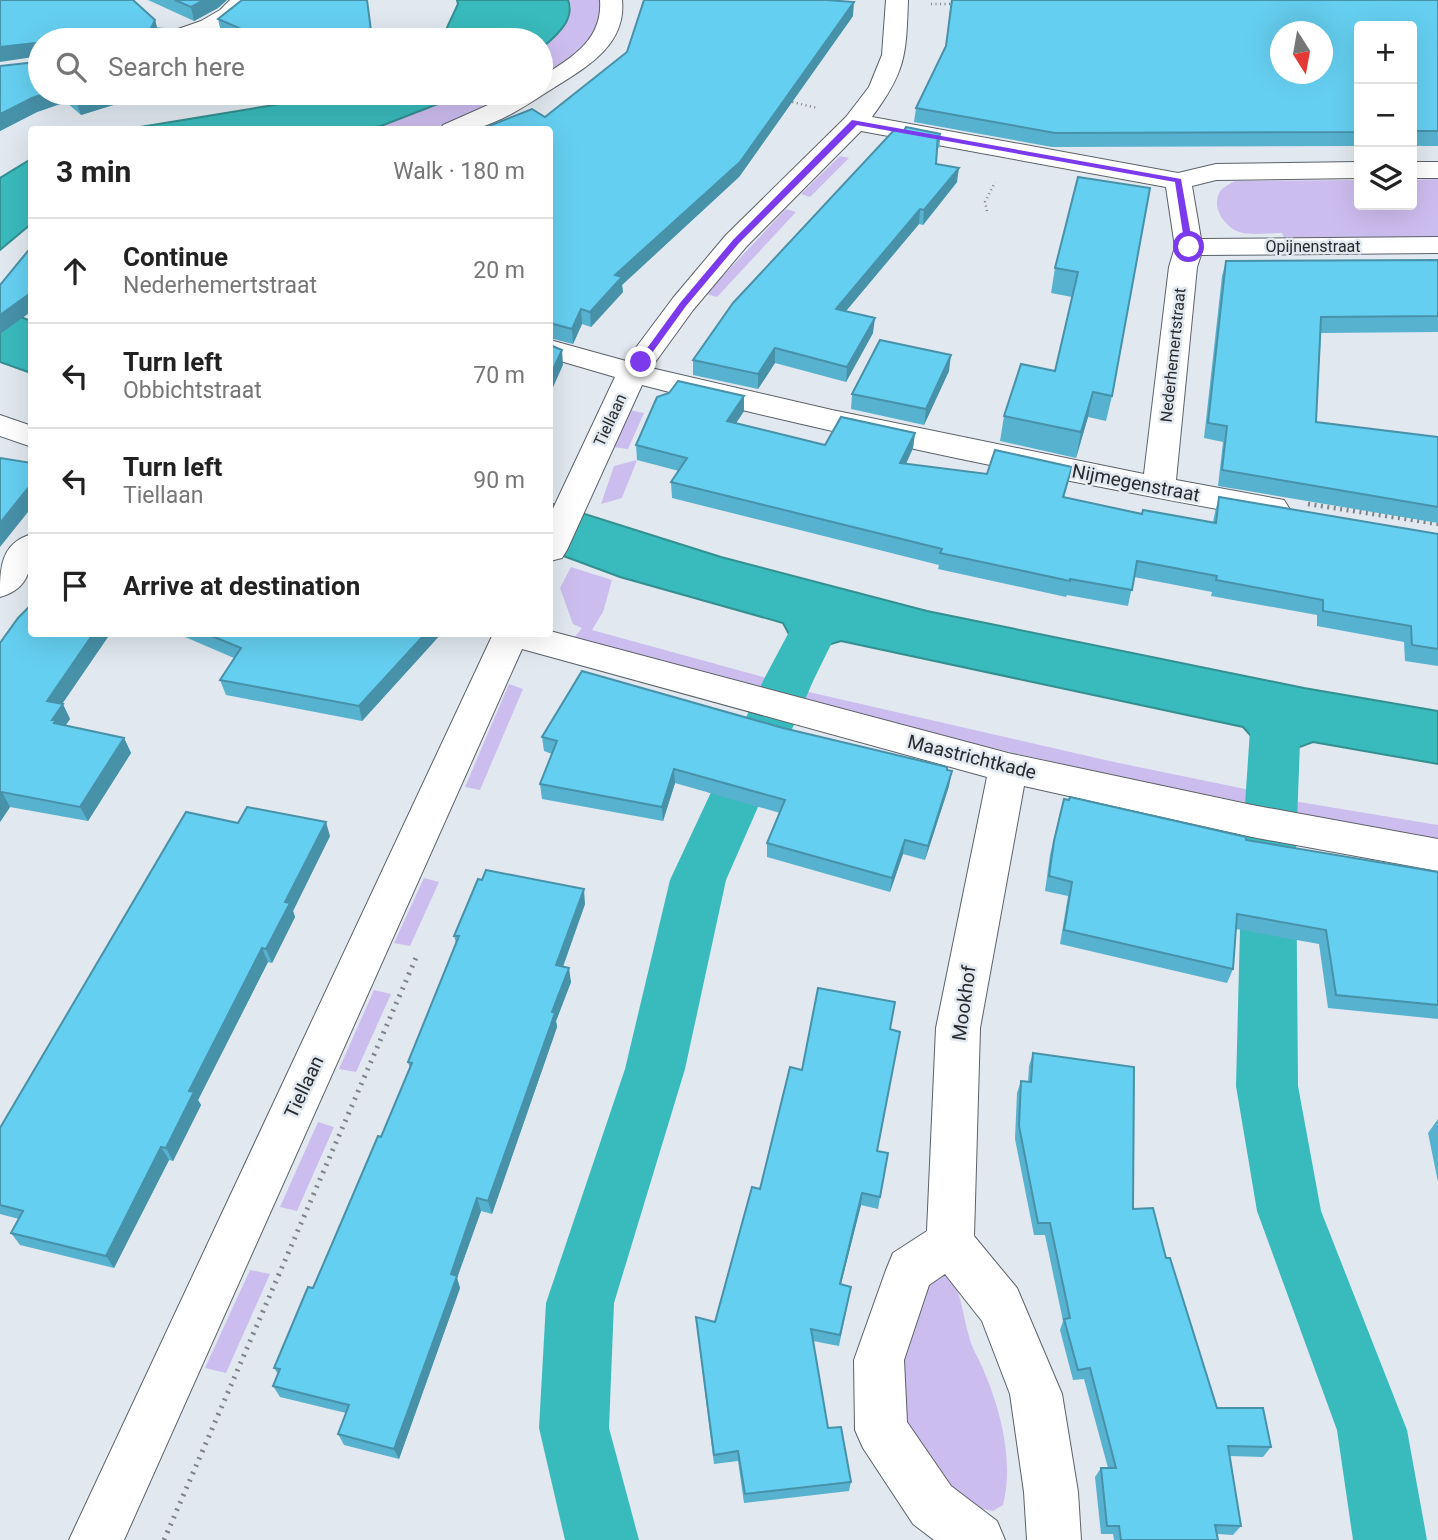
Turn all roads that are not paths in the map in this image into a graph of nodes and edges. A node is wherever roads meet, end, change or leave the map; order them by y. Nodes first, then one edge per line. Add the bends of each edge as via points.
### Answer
1 (240, 0) edge
2 (611, 0) edge
3 (897, 2) edge
4 (203, 28) edge
5 (553, 78) edge
6 (512, 105) edge
7 (855, 122) junction
8 (462, 126) edge
9 (1354, 170) edge
10 (1417, 170) edge
11 (1438, 170) edge
12 (1178, 181) junction
13 (1438, 245) edge
14 (1189, 247) junction
15 (553, 350) edge
16 (632, 374) junction
17 (0, 425) edge
18 (28, 436) edge
19 (1159, 489) junction
20 (1306, 514) edge
21 (553, 544) edge
22 (28, 550) edge
23 (0, 585) edge
24 (510, 637) edge
25 (522, 637) edge
26 (1009, 768) junction
27 (1438, 855) edge
28 (950, 1242) junction
29 (96, 1540) edge
30 (978, 1540) edge
31 (1054, 1540) edge

1 - 4 street
2 - 5 street via 612,17 605,34 586,55
3 - 7 street, Tiellaan via 894,55 881,88
6 - 8 street
7 - 12 street
7 - 16 street, Tiellaan via 736,241
9 - 12 street via 1216,172
10 - 11 street
12 - 14 street, Nederhemertstraat
13 - 14 street, Opijnenstraat
14 - 19 street, Nederhemertstraat
15 - 16 street, Nijmegenstraat
16 - 19 street, Nijmegenstraat
16 - 21 street, Tiellaan
17 - 18 street
19 - 20 street, Nijmegenstraat
22 - 23 street
24 - 29 street, Tiellaan
25 - 26 street, Maastrichtkade
26 - 27 street, Maastrichtkade via 1252,821
26 - 28 street, Mookhof via 958,1028
28 - 30 street via 910,1270 879,1360 881,1430 932,1505
28 - 31 street via 1000,1306 1036,1394

